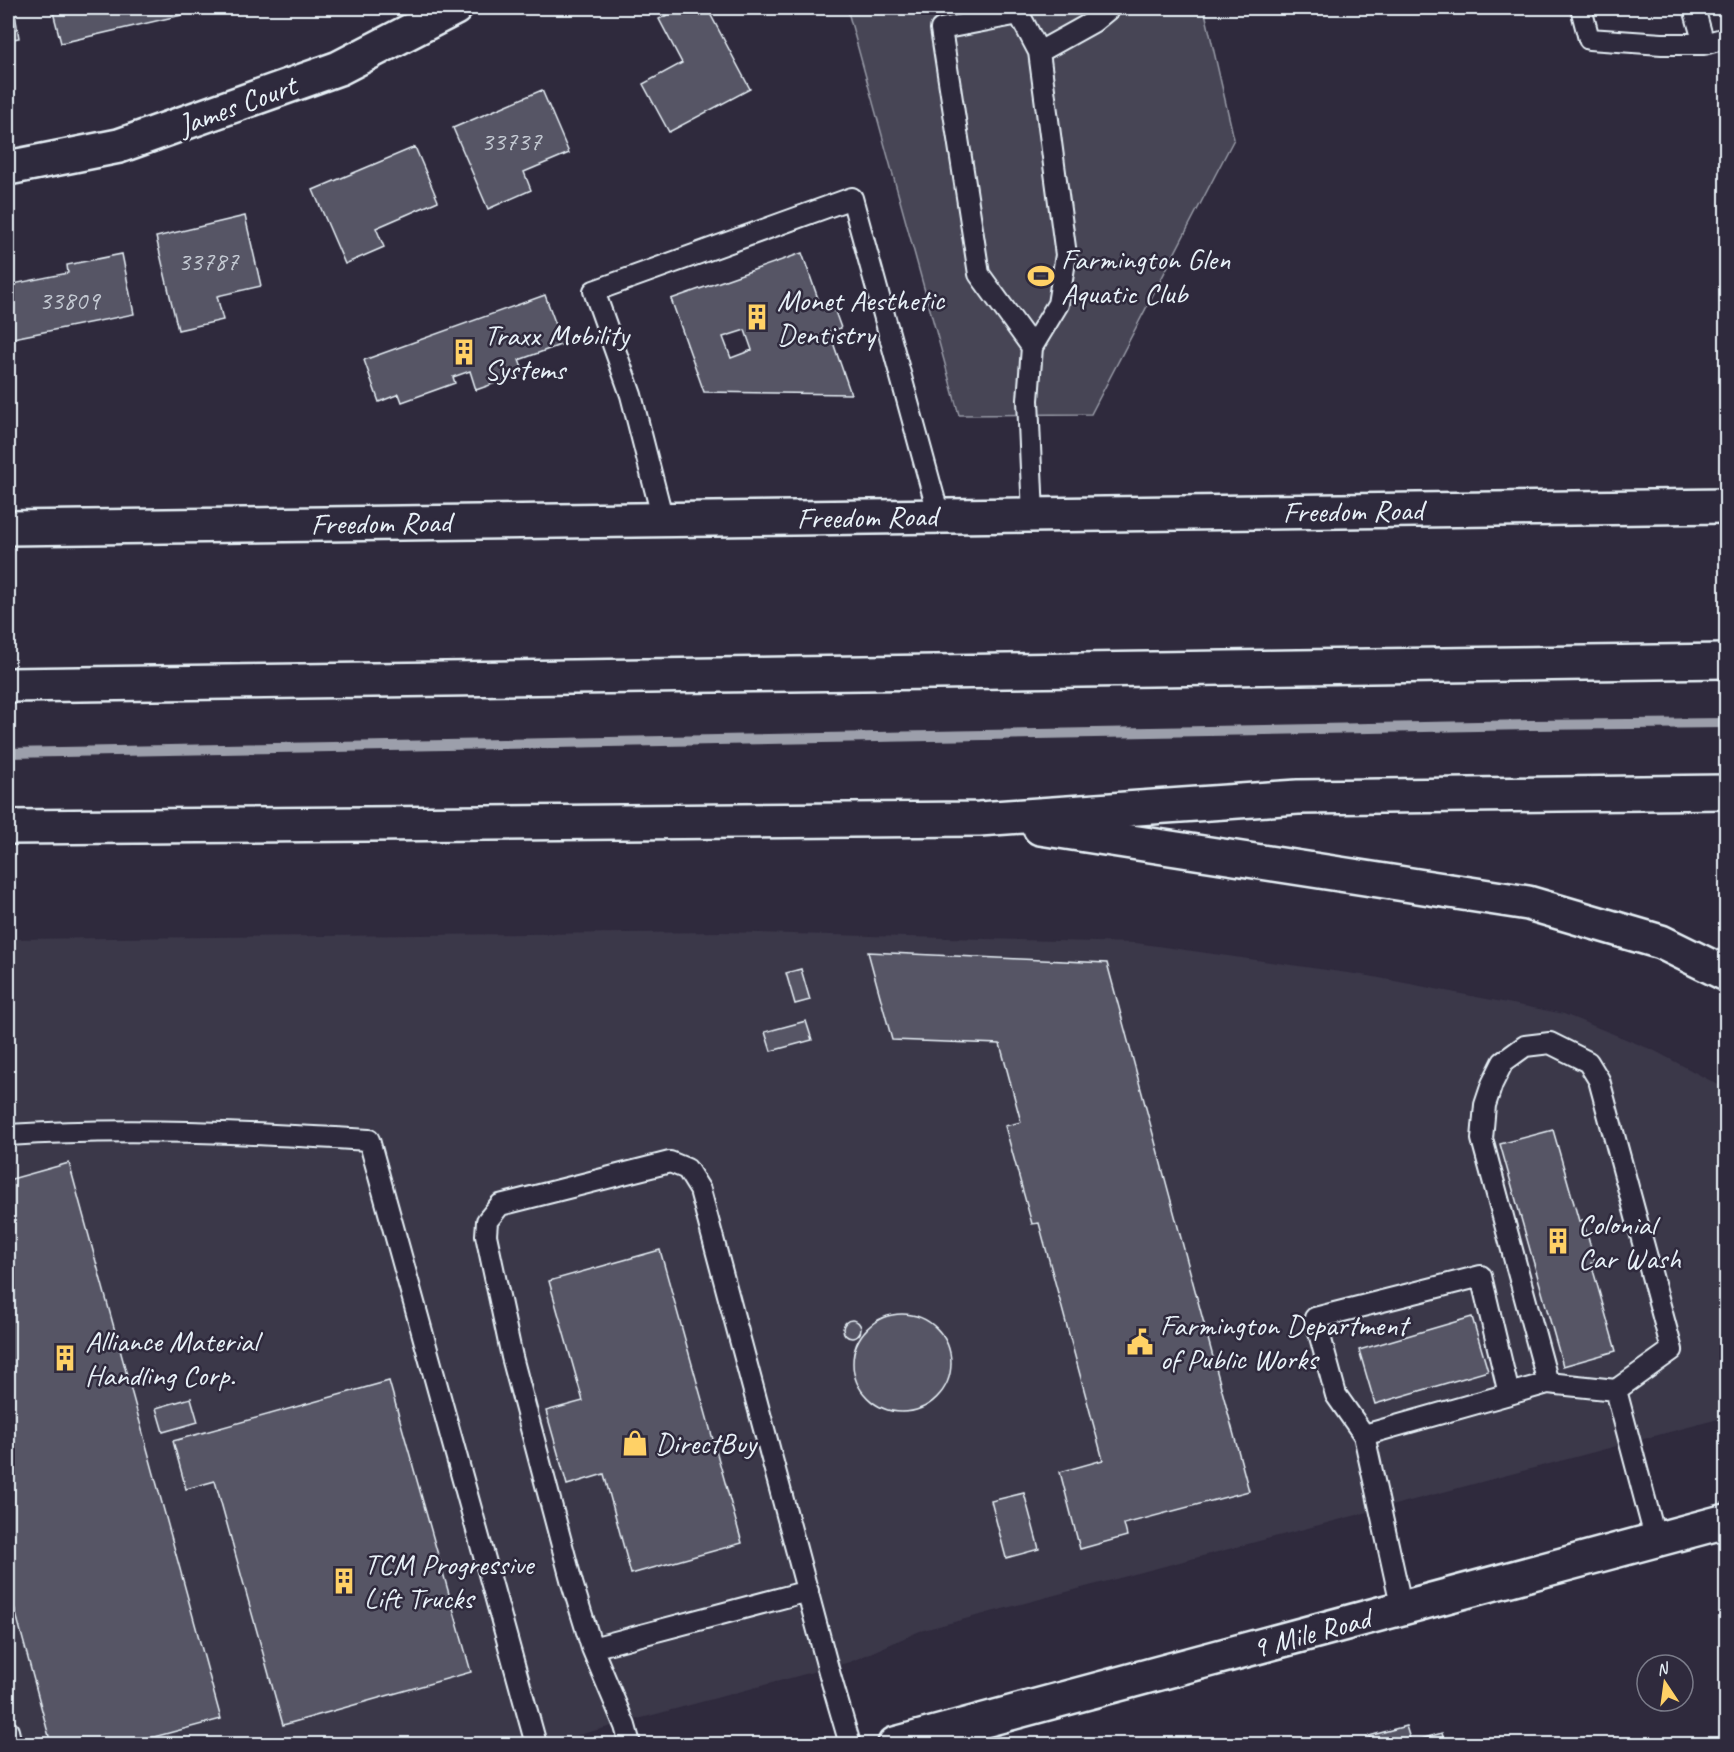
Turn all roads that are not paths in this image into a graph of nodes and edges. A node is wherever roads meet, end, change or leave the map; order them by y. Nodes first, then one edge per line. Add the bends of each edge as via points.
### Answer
1 (454, 8) edge
2 (1110, 8) edge
3 (1581, 8) edge
4 (1694, 8) edge
5 (1726, 38) edge
6 (1704, 44) junction
7 (1039, 52) junction
8 (8, 168) edge
9 (1032, 346) junction
10 (1726, 506) edge
11 (1033, 515) junction
12 (939, 516) junction
13 (663, 520) junction
14 (8, 528) edge
15 (1726, 661) edge
16 (8, 685) edge
17 (1726, 792) edge
18 (979, 819) junction
19 (8, 827) edge
20 (1726, 974) edge
21 (8, 1134) edge
22 (1548, 1383) junction
23 (1616, 1390) junction
24 (1509, 1394) junction
25 (1364, 1435) junction
26 (1726, 1521) edge
27 (1656, 1541) junction
28 (808, 1591) junction
29 (1402, 1609) junction
30 (592, 1648) junction
31 (8, 1731) edge
32 (11, 1744) edge
33 (536, 1744) edge
34 (630, 1744) edge
35 (850, 1744) edge
36 (895, 1744) edge

1 - 8 main road, James Court via 339,68 119,146
2 - 7 lane
3 - 6 lane via 1589,39
4 - 6 lane
5 - 6 lane
7 - 9 lane via 1066,255 1058,304
7 - 9 lane via 1019,14 941,29 979,274
9 - 11 lane via 1028,400
10 - 11 main road, Freedom Road
11 - 12 main road, Freedom Road
12 - 13 main road, Freedom Road
12 - 13 lane via 852,198 594,291 632,395
13 - 14 main road, Freedom Road
15 - 16 main road
17 - 18 main road via 1298,797
18 - 19 main road
18 - 20 main road via 1528,903 1661,942
21 - 33 lane via 255,1133 369,1140
22 - 23 lane
22 - 23 lane via 1482,1139 1485,1105 1503,1062 1525,1046 1550,1043 1588,1062 1599,1080 1672,1350
22 - 24 lane
23 - 27 lane
24 - 25 lane
24 - 25 lane via 1481,1276 1315,1318 1336,1395
25 - 29 lane
26 - 27 main road, 9 Mile Road
27 - 29 main road, 9 Mile Road
28 - 30 lane
28 - 30 lane via 700,1190 687,1169 670,1162 500,1205 487,1221 486,1235 512,1357
28 - 35 lane
29 - 36 main road, 9 Mile Road
30 - 34 lane
31 - 32 lane

